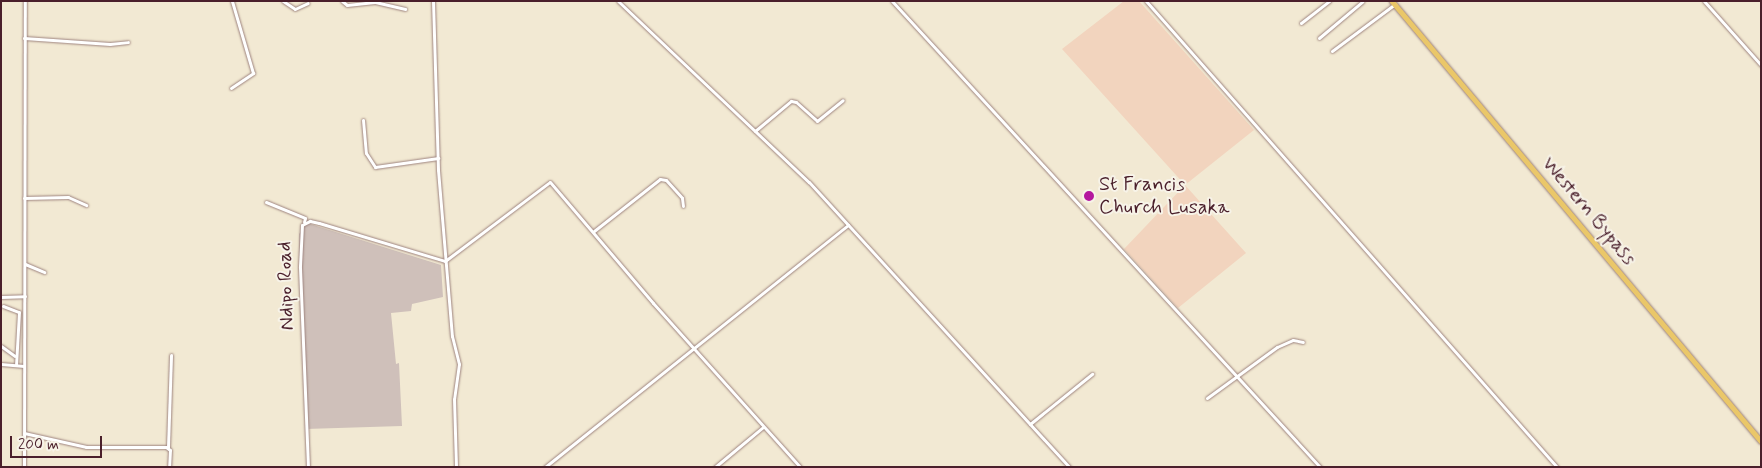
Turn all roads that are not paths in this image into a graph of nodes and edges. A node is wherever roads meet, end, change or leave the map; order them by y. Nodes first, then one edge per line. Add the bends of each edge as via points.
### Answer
1 (25, 1) edge
2 (232, 1) edge
3 (283, 1) edge
4 (342, 1) edge
5 (433, 1) edge
6 (618, 1) edge
7 (892, 1) edge
8 (1146, 1) edge
9 (1329, 1) edge
10 (1363, 1) edge
11 (1704, 1) edge
12 (308, 3) dead end
13 (1394, 3) edge
14 (405, 9) dead end
15 (1301, 23) dead end
16 (24, 38) junction
17 (1318, 38) dead end
18 (128, 42) dead end
19 (1332, 51) dead end
20 (1761, 65) edge
21 (231, 88) dead end
22 (843, 100) dead end
23 (363, 120) dead end
24 (755, 130) junction
25 (438, 158) junction
26 (24, 198) junction
27 (266, 202) dead end
28 (86, 205) dead end
29 (683, 206) dead end
30 (304, 223) junction
31 (848, 225) junction
32 (594, 231) junction
33 (445, 261) junction
34 (25, 264) junction
35 (44, 272) dead end
36 (25, 296) junction
37 (1, 297) edge
38 (2, 306) dead end
39 (1303, 342) dead end
40 (1, 346) edge
41 (694, 349) junction
42 (171, 355) dead end
43 (15, 356) junction
44 (1, 364) edge
45 (16, 365) junction
46 (24, 366) junction
47 (1092, 374) dead end
48 (1236, 375) junction
49 (1207, 398) dead end
50 (1030, 424) junction
51 (763, 427) junction
52 (24, 434) junction
53 (1761, 441) edge
54 (168, 447) junction
55 (24, 467) edge
56 (169, 467) edge
57 (308, 467) edge
58 (456, 467) edge
59 (545, 467) edge
60 (715, 467) edge
61 (800, 467) edge
62 (1069, 467) edge
63 (1320, 467) edge
64 (1558, 467) edge

1 - 16 street
2 - 21 street via 253,73
3 - 12 street via 295,9
4 - 14 street via 346,4 376,2
5 - 25 street
6 - 24 street
7 - 48 street
8 - 64 street
9 - 15 street
10 - 17 street
11 - 20 street
13 - 19 street
13 - 53 main road, Western Bypass
16 - 18 street via 110,44
16 - 26 street
22 - 24 street via 816,121 796,102 791,102
23 - 25 street via 366,153 375,167
24 - 31 street
25 - 33 street
26 - 28 street via 68,197
26 - 34 street
27 - 30 street via 305,218
29 - 32 street via 682,198 662,178
30 - 33 street, Ndipo Road via 319,223
30 - 57 street, Ndipo Road via 299,231 299,247
31 - 41 street
31 - 50 street
32 - 33 street via 550,182
32 - 41 street
33 - 58 street via 452,336 459,364 454,399
34 - 35 street
34 - 36 street
36 - 37 street
36 - 46 street
38 - 43 street via 19,312 19,348
39 - 48 street via 1296,340 1282,344 1250,369
40 - 43 street
41 - 51 street
41 - 59 street
42 - 54 street
43 - 45 street
44 - 45 street
45 - 46 street
46 - 52 street
47 - 50 street
48 - 49 street
48 - 63 street
50 - 62 street
51 - 60 street
51 - 61 street
52 - 54 street via 86,447
52 - 55 street
54 - 56 street

